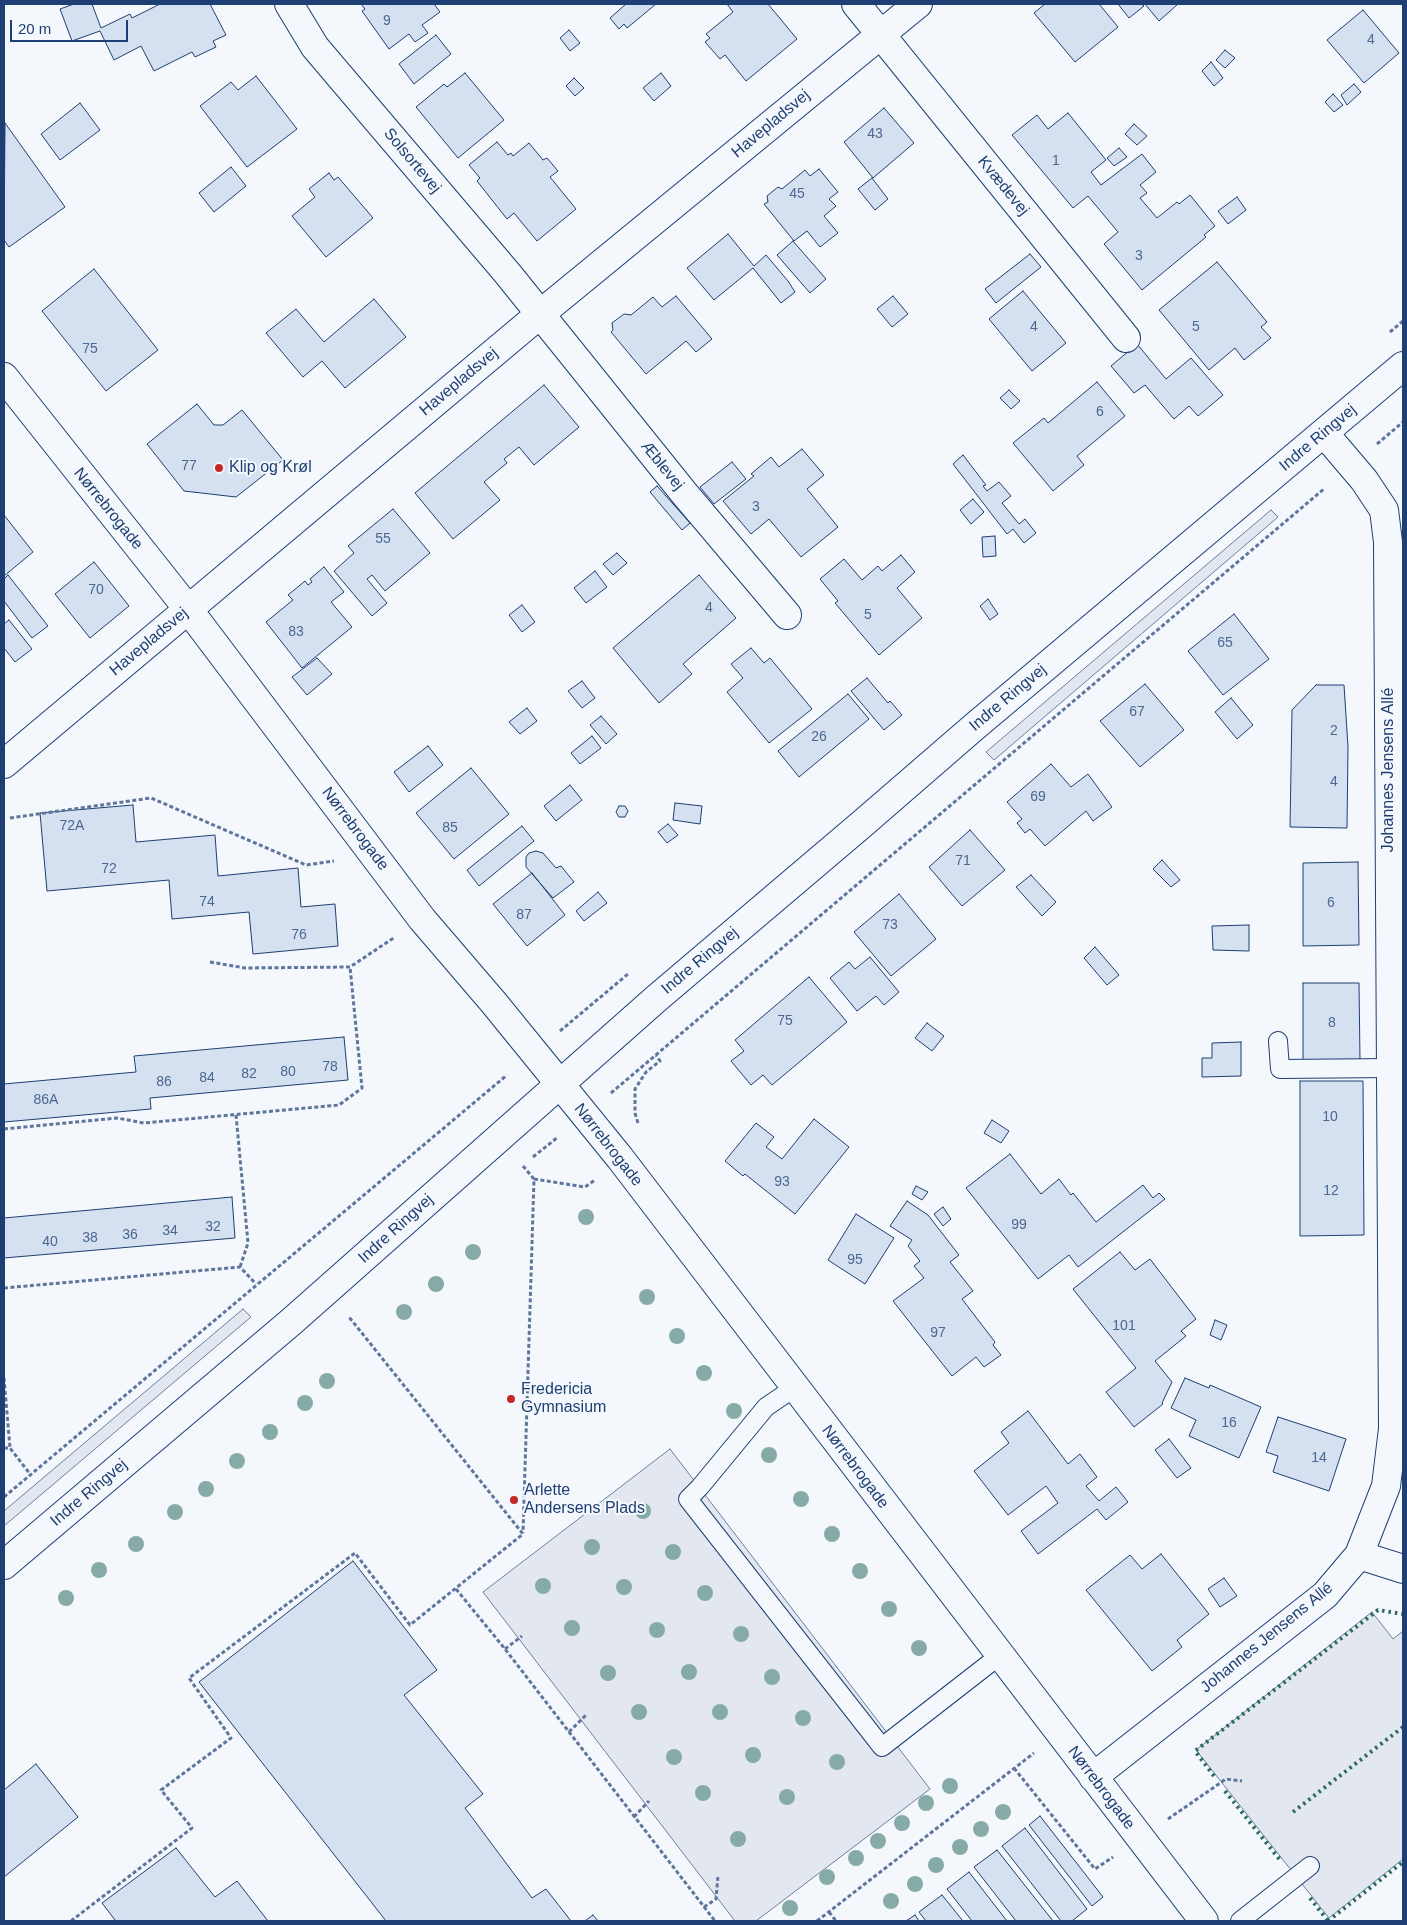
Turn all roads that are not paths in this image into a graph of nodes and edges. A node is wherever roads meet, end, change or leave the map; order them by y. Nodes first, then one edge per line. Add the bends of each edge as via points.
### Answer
1 (290, 4) edge
2 (856, 4) edge
3 (918, 4) edge
4 (880, 34) junction
5 (540, 315) junction
6 (1126, 338) dead end
7 (1403, 366) edge
8 (8, 392) edge
9 (1324, 433) junction
10 (188, 609) junction
11 (787, 615) dead end
12 (4, 764) edge
13 (1278, 1041) dead end
14 (1391, 1068) junction
15 (559, 1084) junction
16 (1398, 1276) edge
17 (794, 1388) junction
18 (1359, 1555) junction
19 (4, 1565) edge
20 (1403, 1569) edge
21 (999, 1656) junction
22 (1093, 1777) junction
23 (1310, 1866) dead end
24 (1204, 1921) edge
25 (1240, 1921) edge

1 - 5 street, Solsortevej via 315,47
2 - 4 street, Kvædevej
3 - 4 street, Havepladsvej
4 - 5 street, Havepladsvej
4 - 6 street, Kvædevej
5 - 10 street, Havepladsvej
5 - 11 street, Æblevej
7 - 9 street, Indre Ringvej
8 - 10 street, Nørrebrogade
9 - 14 street, Johannes Jensens Allé via 1384,510 1388,542
9 - 15 street, Indre Ringvej via 974,727
10 - 12 street, Havepladsvej
10 - 15 street, Nørrebrogade via 422,919
13 - 14 lane via 1280,1068
14 - 16 street, Johannes Jensens Allé
15 - 17 street, Nørrebrogade
15 - 19 street, Indre Ringvej via 291,1322
16 - 18 street, Johannes Jensens Allé via 1392,1438 1386,1486
17 - 21 street, Nørrebrogade
17 - 21 lane via 766,1407 700,1488 688,1498 882,1747
18 - 20 street
18 - 22 street, Johannes Jensens Allé via 1325,1595
21 - 22 street, Nørrebrogade
22 - 24 street, Nørrebrogade
23 - 25 lane

